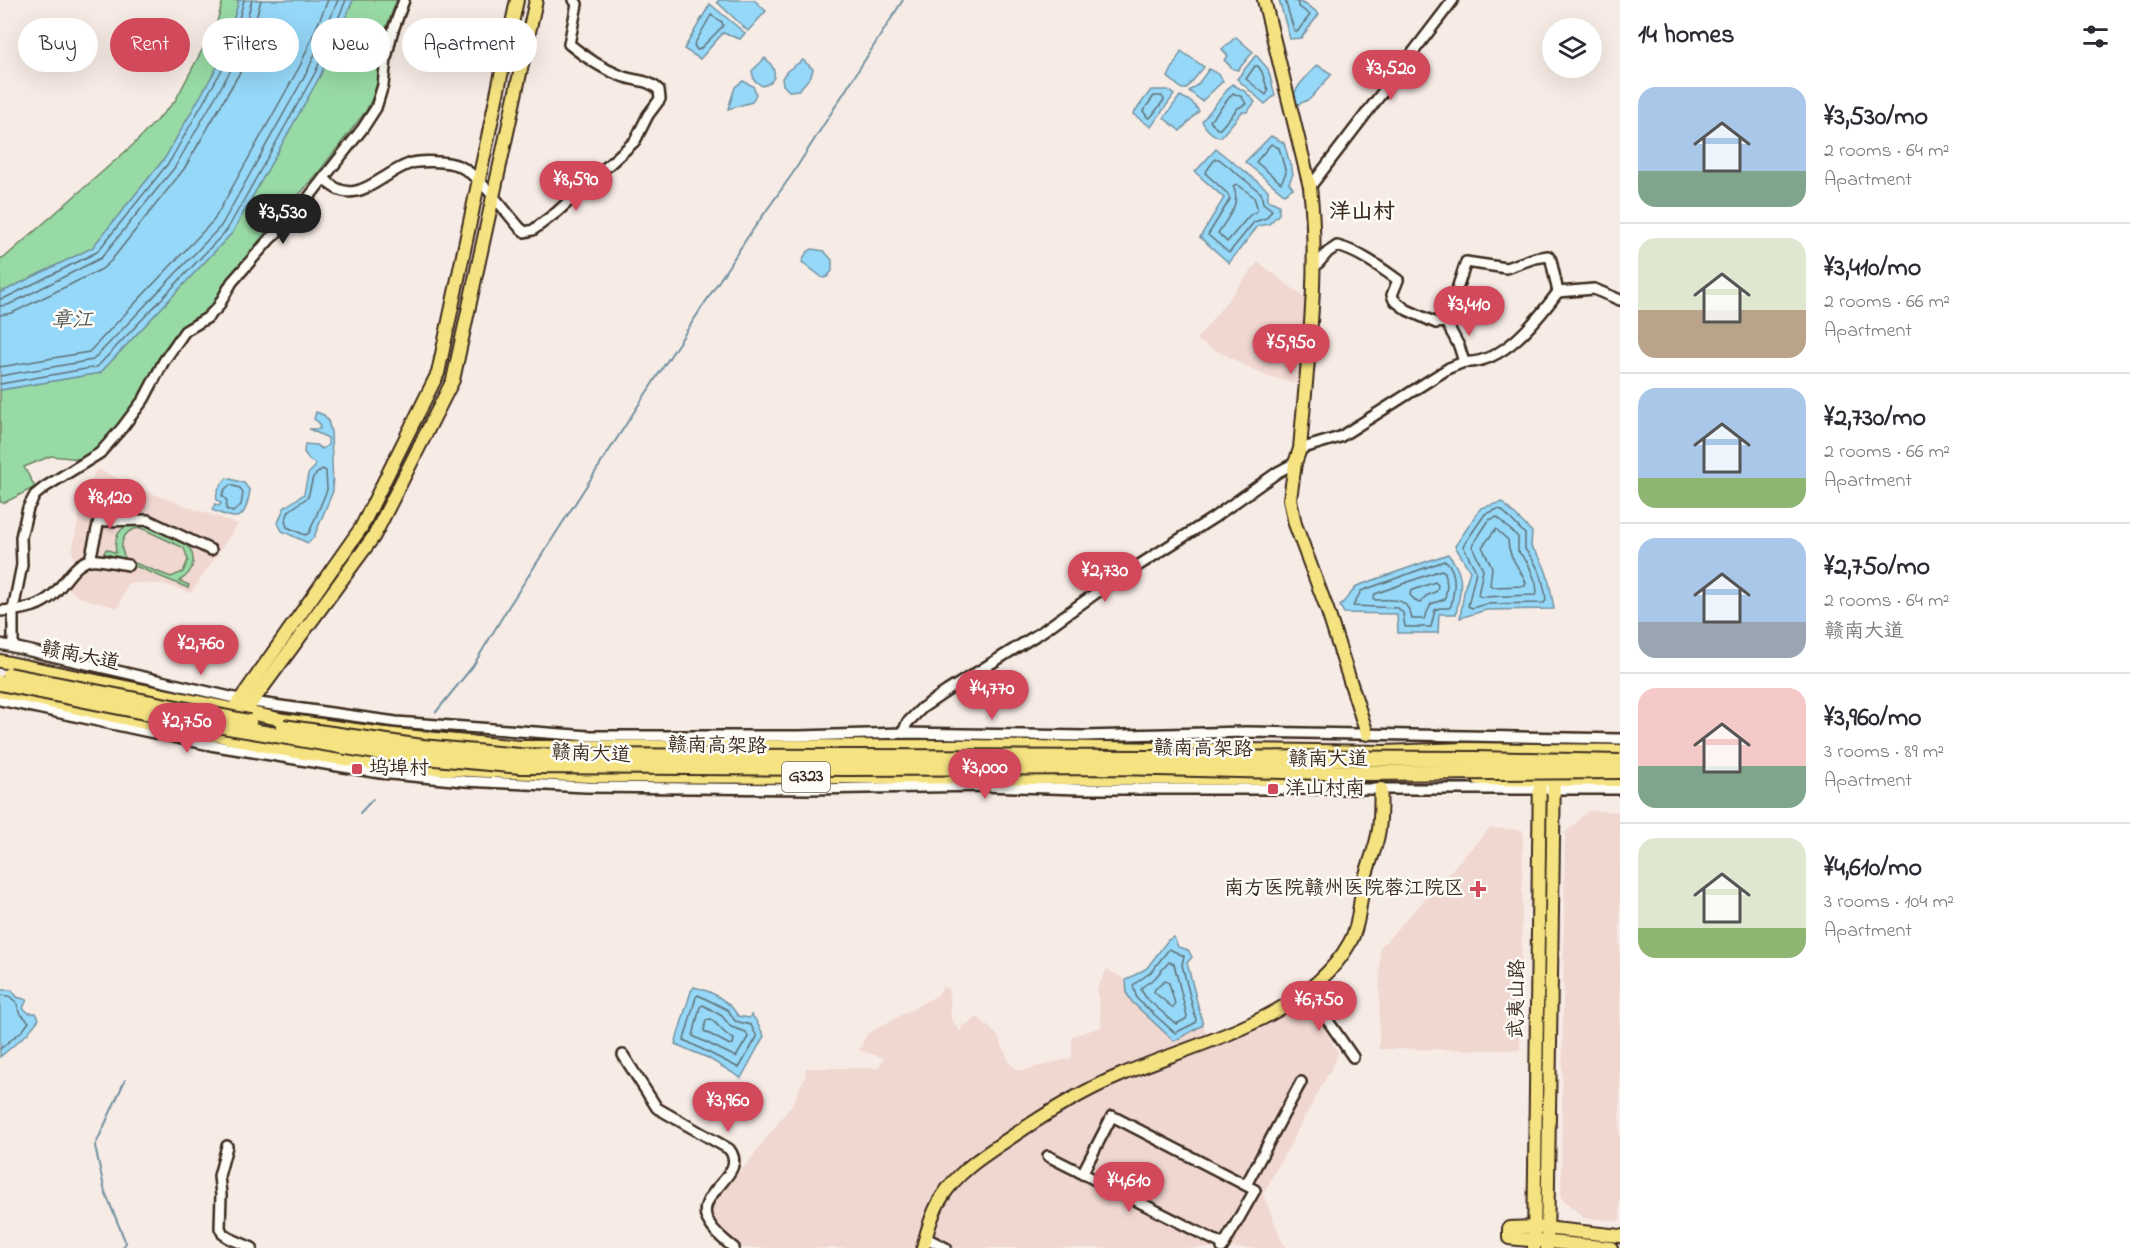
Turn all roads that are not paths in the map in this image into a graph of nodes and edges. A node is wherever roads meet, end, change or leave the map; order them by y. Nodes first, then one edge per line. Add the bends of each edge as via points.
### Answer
1 (404, 0) edge
2 (517, 0) edge
3 (536, 0) edge
4 (574, 0) edge
5 (1264, 0) edge
6 (1453, 0) edge
7 (324, 178) junction
8 (478, 182) junction
9 (1310, 187) junction
10 (493, 198) junction
11 (1314, 268) junction
12 (1558, 292) junction
13 (1620, 300) edge
14 (1446, 322) junction
15 (1464, 362) junction
16 (1300, 449) junction
17 (1295, 463) junction
18 (105, 494) dead end
19 (99, 521) junction
20 (211, 550) dead end
21 (90, 560) junction
22 (128, 565) dead end
23 (13, 610) junction
24 (0, 611) edge
25 (6, 645) edge
26 (1, 666) edge
27 (0, 683) edge
28 (0, 691) edge
29 (184, 698) junction
30 (0, 700) edge
31 (242, 706) junction
32 (284, 720) junction
33 (177, 730) junction
34 (903, 734) junction
35 (1367, 734) junction
36 (1620, 739) edge
37 (213, 740) junction
38 (229, 743) junction
39 (962, 746) junction
40 (279, 748) junction
41 (1050, 748) junction
42 (1464, 749) junction
43 (1540, 750) junction
44 (1554, 750) junction
45 (1620, 751) edge
46 (1384, 752) junction
47 (1620, 762) edge
48 (1620, 771) edge
49 (964, 778) junction
50 (1051, 778) junction
51 (1464, 778) junction
52 (1620, 780) edge
53 (1383, 784) junction
54 (1540, 784) junction
55 (1554, 784) junction
56 (1620, 789) edge
57 (1308, 992) junction
58 (623, 1055) dead end
59 (1353, 1057) dead end
60 (1301, 1082) dead end
61 (227, 1146) dead end
62 (1048, 1156) dead end
63 (1082, 1174) junction
64 (1246, 1185) junction
65 (1620, 1236) edge
66 (1541, 1239) edge
67 (924, 1243) edge
68 (1223, 1247) edge
69 (252, 1248) edge
70 (734, 1248) edge
71 (946, 1248) edge
72 (1611, 1248) edge

1 - 7 street via 392,33 376,108
2 - 8 main road
3 - 10 main road
4 - 10 street via 577,4 569,45 598,66 652,82 660,99 635,141 533,230 525,232 520,228
5 - 9 main road
6 - 9 street
7 - 8 street via 341,191 358,192 417,161 459,166
7 - 23 street via 232,282 218,307 185,331 144,399 100,453 35,495 21,537 22,565
8 - 10 street
8 - 31 main road via 438,373 361,528
9 - 11 main road
10 - 31 main road via 453,380 374,536
11 - 14 street via 1332,248 1345,248 1398,280 1392,295 1400,305 1436,323
11 - 16 main road
12 - 13 street via 1594,290
12 - 14 street via 1548,256 1506,268 1466,262
12 - 15 street via 1538,319 1493,357 1476,363
14 - 15 street
15 - 16 street via 1340,437
16 - 17 main road
17 - 34 street via 922,708 907,723
17 - 35 main road via 1290,499 1295,524 1328,609
18 - 19 street
19 - 20 street via 148,520
19 - 21 street
21 - 22 street
21 - 23 street via 39,605
23 - 24 street
23 - 25 street
25 - 31 street
26 - 29 main road, 赣南大道 / G323
26 - 47 highway, 赣南高架路, bridge via 265,724 422,747 520,756
27 - 48 highway, 赣南高架路, bridge via 382,753 521,766 1117,767 1364,773
28 - 33 main road, 赣南大道 / G323
29 - 31 main road, 赣南大道 / G323
29 - 33 main road
30 - 37 street
31 - 32 main road, 赣南大道 / G323
31 - 34 street via 588,736
31 - 37 main road
31 - 38 main road
32 - 39 main road, 赣南大道 / G323 via 520,747
32 - 40 main road
33 - 37 main road, 赣南大道 / G323
34 - 35 street
35 - 36 street
37 - 38 main road, 赣南大道 / G323
38 - 40 main road, 赣南大道 / G323
38 - 53 street via 380,773 586,787 1079,789
39 - 41 main road, 赣南大道 / G323
39 - 49 main road
40 - 49 main road, 赣南大道 / G323 via 389,766 578,775
41 - 46 main road, 赣南大道 / G323
41 - 50 main road
42 - 43 main road, 赣南大道 / G323
42 - 46 main road, 赣南大道 / G323
42 - 51 main road
43 - 44 main road, 赣南大道 / G323
43 - 54 main road, 武夷山路
44 - 45 main road, 赣南大道 / G323
44 - 55 main road, 武夷山路
46 - 53 main road
49 - 50 main road, 赣南大道 / G323
50 - 53 main road, 赣南大道 / G323
51 - 53 main road, 赣南大道 / G323
51 - 54 main road, 赣南大道 / G323
52 - 55 main road, 赣南大道 / G323
53 - 54 street
53 - 57 main road via 1379,831 1364,881 1357,924 1350,942
54 - 55 main road, 赣南大道 / G323
54 - 66 main road, 武夷山路
55 - 56 street
55 - 66 main road, 武夷山路
57 - 59 street
57 - 67 main road via 1209,1043 1120,1075 1025,1128 961,1174 942,1196
58 - 70 street via 657,1108 733,1154 729,1175 707,1204 705,1214
60 - 64 street
61 - 69 street via 219,1176 220,1228 229,1238
62 - 63 street
63 - 64 street via 1112,1116
63 - 68 street
64 - 68 street via 1255,1190
65 - 66 main road
66 - 72 main road
67 - 71 street

